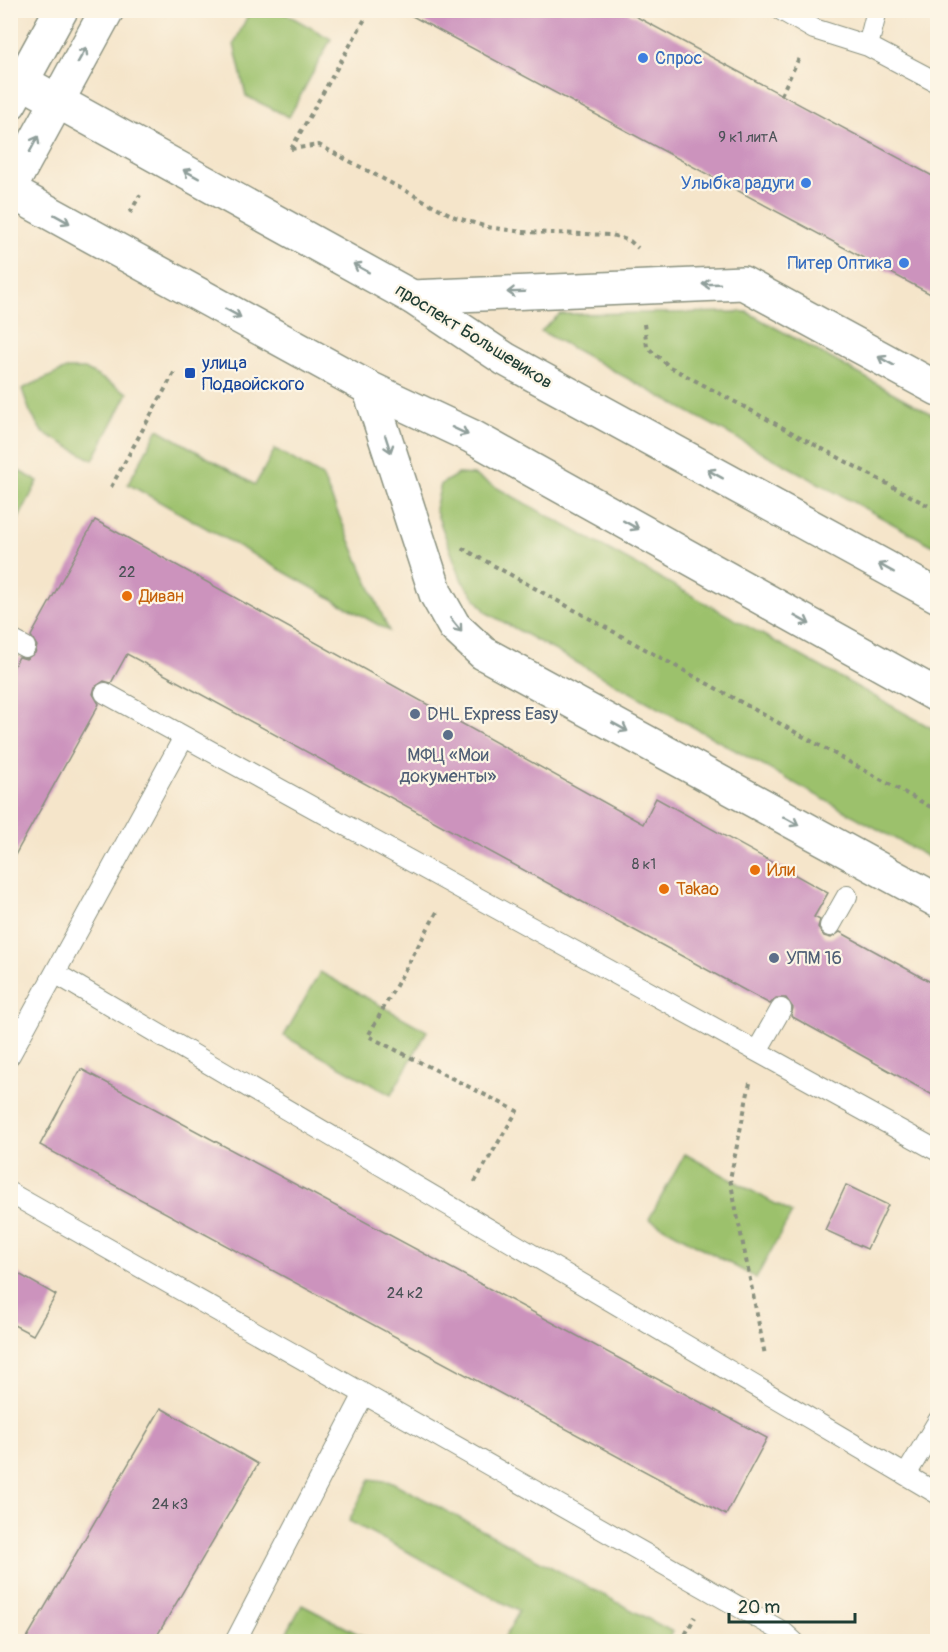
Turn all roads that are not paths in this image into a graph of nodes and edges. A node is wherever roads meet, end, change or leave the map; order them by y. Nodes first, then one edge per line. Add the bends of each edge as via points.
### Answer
1 (61, 10) edge
2 (107, 10) edge
3 (781, 10) edge
4 (877, 10) edge
5 (868, 46) junction
6 (938, 83) edge
7 (14, 86) edge
8 (57, 100) junction
9 (10, 189) edge
10 (412, 297) junction
11 (369, 388) junction
12 (938, 389) edge
13 (938, 596) edge
14 (105, 693) dead end
15 (938, 696) edge
16 (184, 737) junction
17 (847, 896) dead end
18 (938, 901) edge
19 (830, 926) dead end
20 (55, 973) junction
21 (781, 1010) dead end
22 (757, 1051) junction
23 (10, 1055) edge
24 (938, 1151) edge
25 (10, 1193) edge
26 (364, 1394) junction
27 (938, 1421) edge
28 (906, 1475) junction
29 (938, 1494) edge
30 (235, 1641) edge
31 (794, 1641) edge

1 - 7 main road
8 -> 2 main road
3 - 5 lane via 814,29
4 - 5 lane
5 - 6 lane
7 - 8 main road, проспект Большевиков
9 -> 8 main road
10 -> 8 main road, проспект Большевиков
9 -> 11 main road
12 -> 10 main road via 743,283
13 -> 10 main road, проспект Большевиков via 506,360
11 -> 15 main road via 471,436
11 -> 18 main road via 436,594 454,626 483,653
14 - 16 lane
16 - 20 lane
16 - 22 lane
17 - 19 lane
20 - 23 lane
20 - 28 lane
21 - 22 lane
22 - 24 lane
25 - 26 lane
26 - 30 lane
26 - 31 lane
27 - 28 lane
28 - 29 lane

